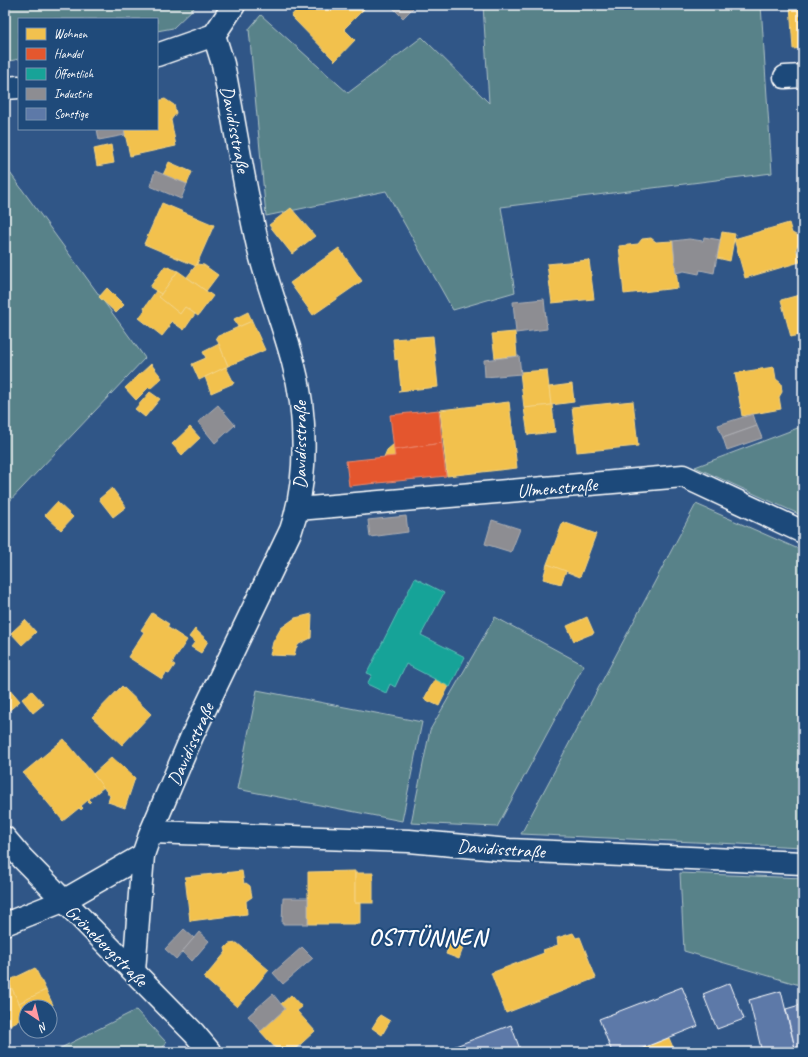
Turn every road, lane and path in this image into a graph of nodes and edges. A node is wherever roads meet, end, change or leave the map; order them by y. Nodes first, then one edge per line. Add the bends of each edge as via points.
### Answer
1 (234, 5) edge
2 (214, 35) junction
3 (158, 55) edge
4 (18, 87) edge
5 (5, 88) edge
6 (298, 509) junction
7 (803, 532) edge
8 (151, 832) junction
9 (5, 838) edge
10 (143, 855) junction
11 (803, 863) edge
12 (63, 901) junction
13 (5, 924) edge
14 (134, 971) junction
15 (210, 1052) edge

1 - 2 street
2 - 3 street
2 - 6 street, Davidisstraße via 223,64 258,247 294,364 301,403 303,442
4 - 5 street
6 - 7 street, Ulmenstraße via 683,476
6 - 8 street, Davidisstraße via 291,530 192,736
8 - 10 street, Davidisstraße
8 - 11 street, Davidisstraße via 409,841 508,850
9 - 12 street, Grönebergstraße
10 - 12 street
10 - 14 street, Davidisstraße
12 - 13 street
12 - 14 street, Grönebergstraße
14 - 15 street, Grönebergstraße

